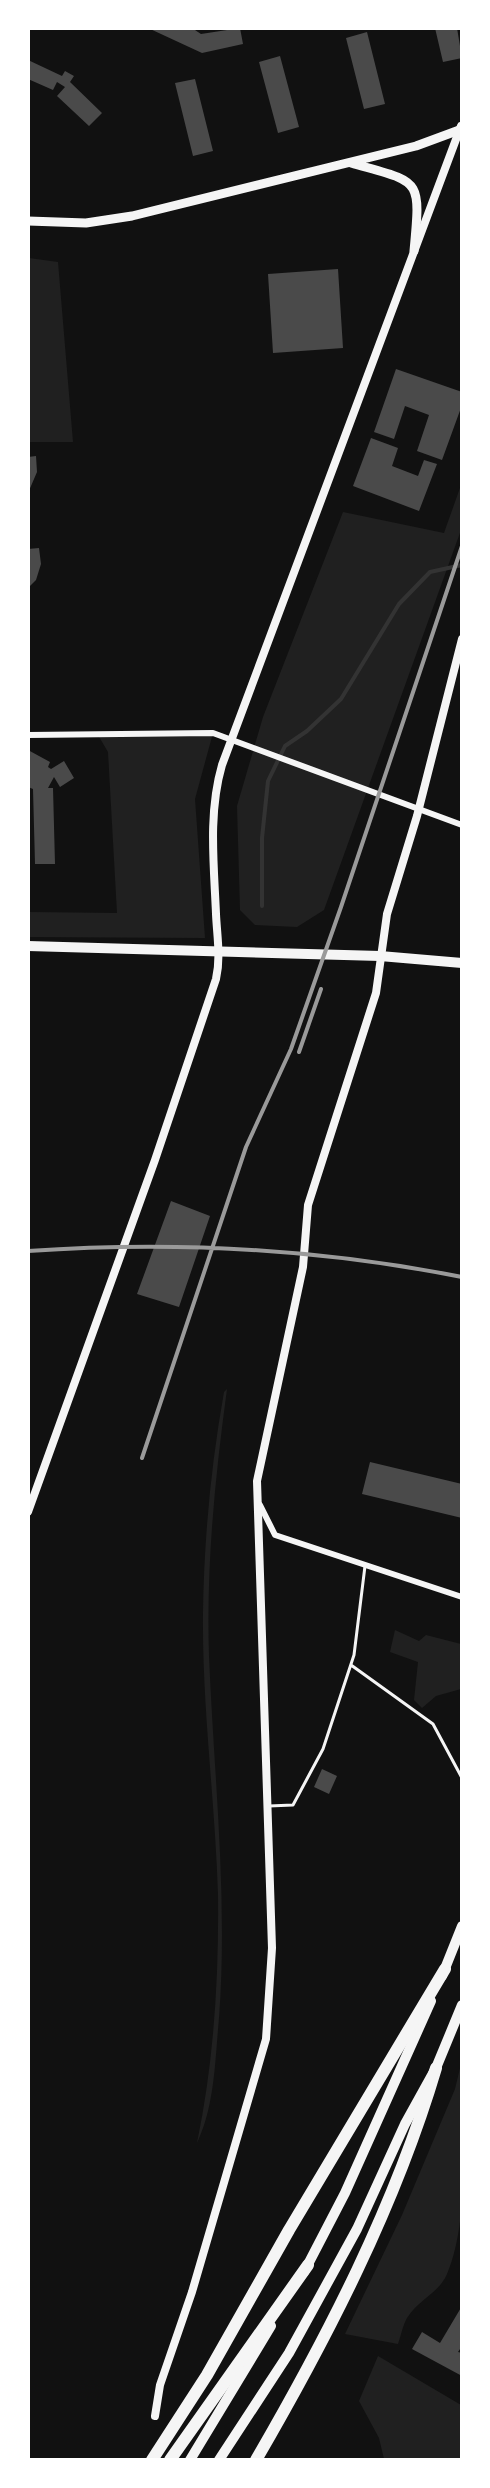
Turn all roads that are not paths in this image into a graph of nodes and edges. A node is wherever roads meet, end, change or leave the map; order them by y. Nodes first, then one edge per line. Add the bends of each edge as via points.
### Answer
1 (461, 128) edge
2 (348, 162) junction
3 (28, 221) edge
4 (414, 251) junction
5 (462, 639) edge
6 (28, 735) edge
7 (230, 739) junction
8 (419, 807) junction
9 (462, 825) edge
10 (28, 946) edge
11 (219, 950) junction
12 (380, 956) junction
13 (462, 963) edge
14 (257, 1481) junction
15 (28, 1512) edge
16 (365, 1566) junction
17 (462, 1597) edge
18 (351, 1665) junction
19 (462, 1779) edge
20 (269, 1806) junction
21 (462, 1926) edge
22 (446, 1969) junction
23 (462, 2005) edge
24 (436, 2068) junction
25 (308, 2265) junction
26 (156, 2416) dead end
27 (152, 2460) edge
28 (170, 2460) edge
29 (190, 2460) edge
30 (219, 2460) edge
31 (256, 2460) edge

1 - 2 main road via 416,146
1 - 4 street
2 - 3 main road via 132,216 86,223
2 - 4 main road via 402,178 414,189 418,205
4 - 7 street
5 - 8 street
6 - 7 street via 213,733
7 - 8 street
7 - 11 street via 214,800
8 - 9 street
8 - 12 street via 387,914
10 - 11 main road
11 - 12 main road
11 - 15 street via 216,979 155,1160
12 - 13 main road
12 - 14 street via 376,993 308,1205 303,1267
14 - 16 street via 261,1511 275,1535
14 - 20 street
16 - 17 street
16 - 18 lane via 358,1638
18 - 19 lane via 433,1724
18 - 20 lane via 323,1749 297,1800 289,1807
20 - 26 street via 272,1948 266,2038 192,2292 160,2385
21 - 22 main road
22 - 25 main road via 345,2193
22 - 27 highway via 207,2375
23 - 24 main road
24 - 30 main road via 316,2306
24 - 31 highway via 417,2131 374,2236 318,2349
25 - 28 highway
25 - 29 main road

